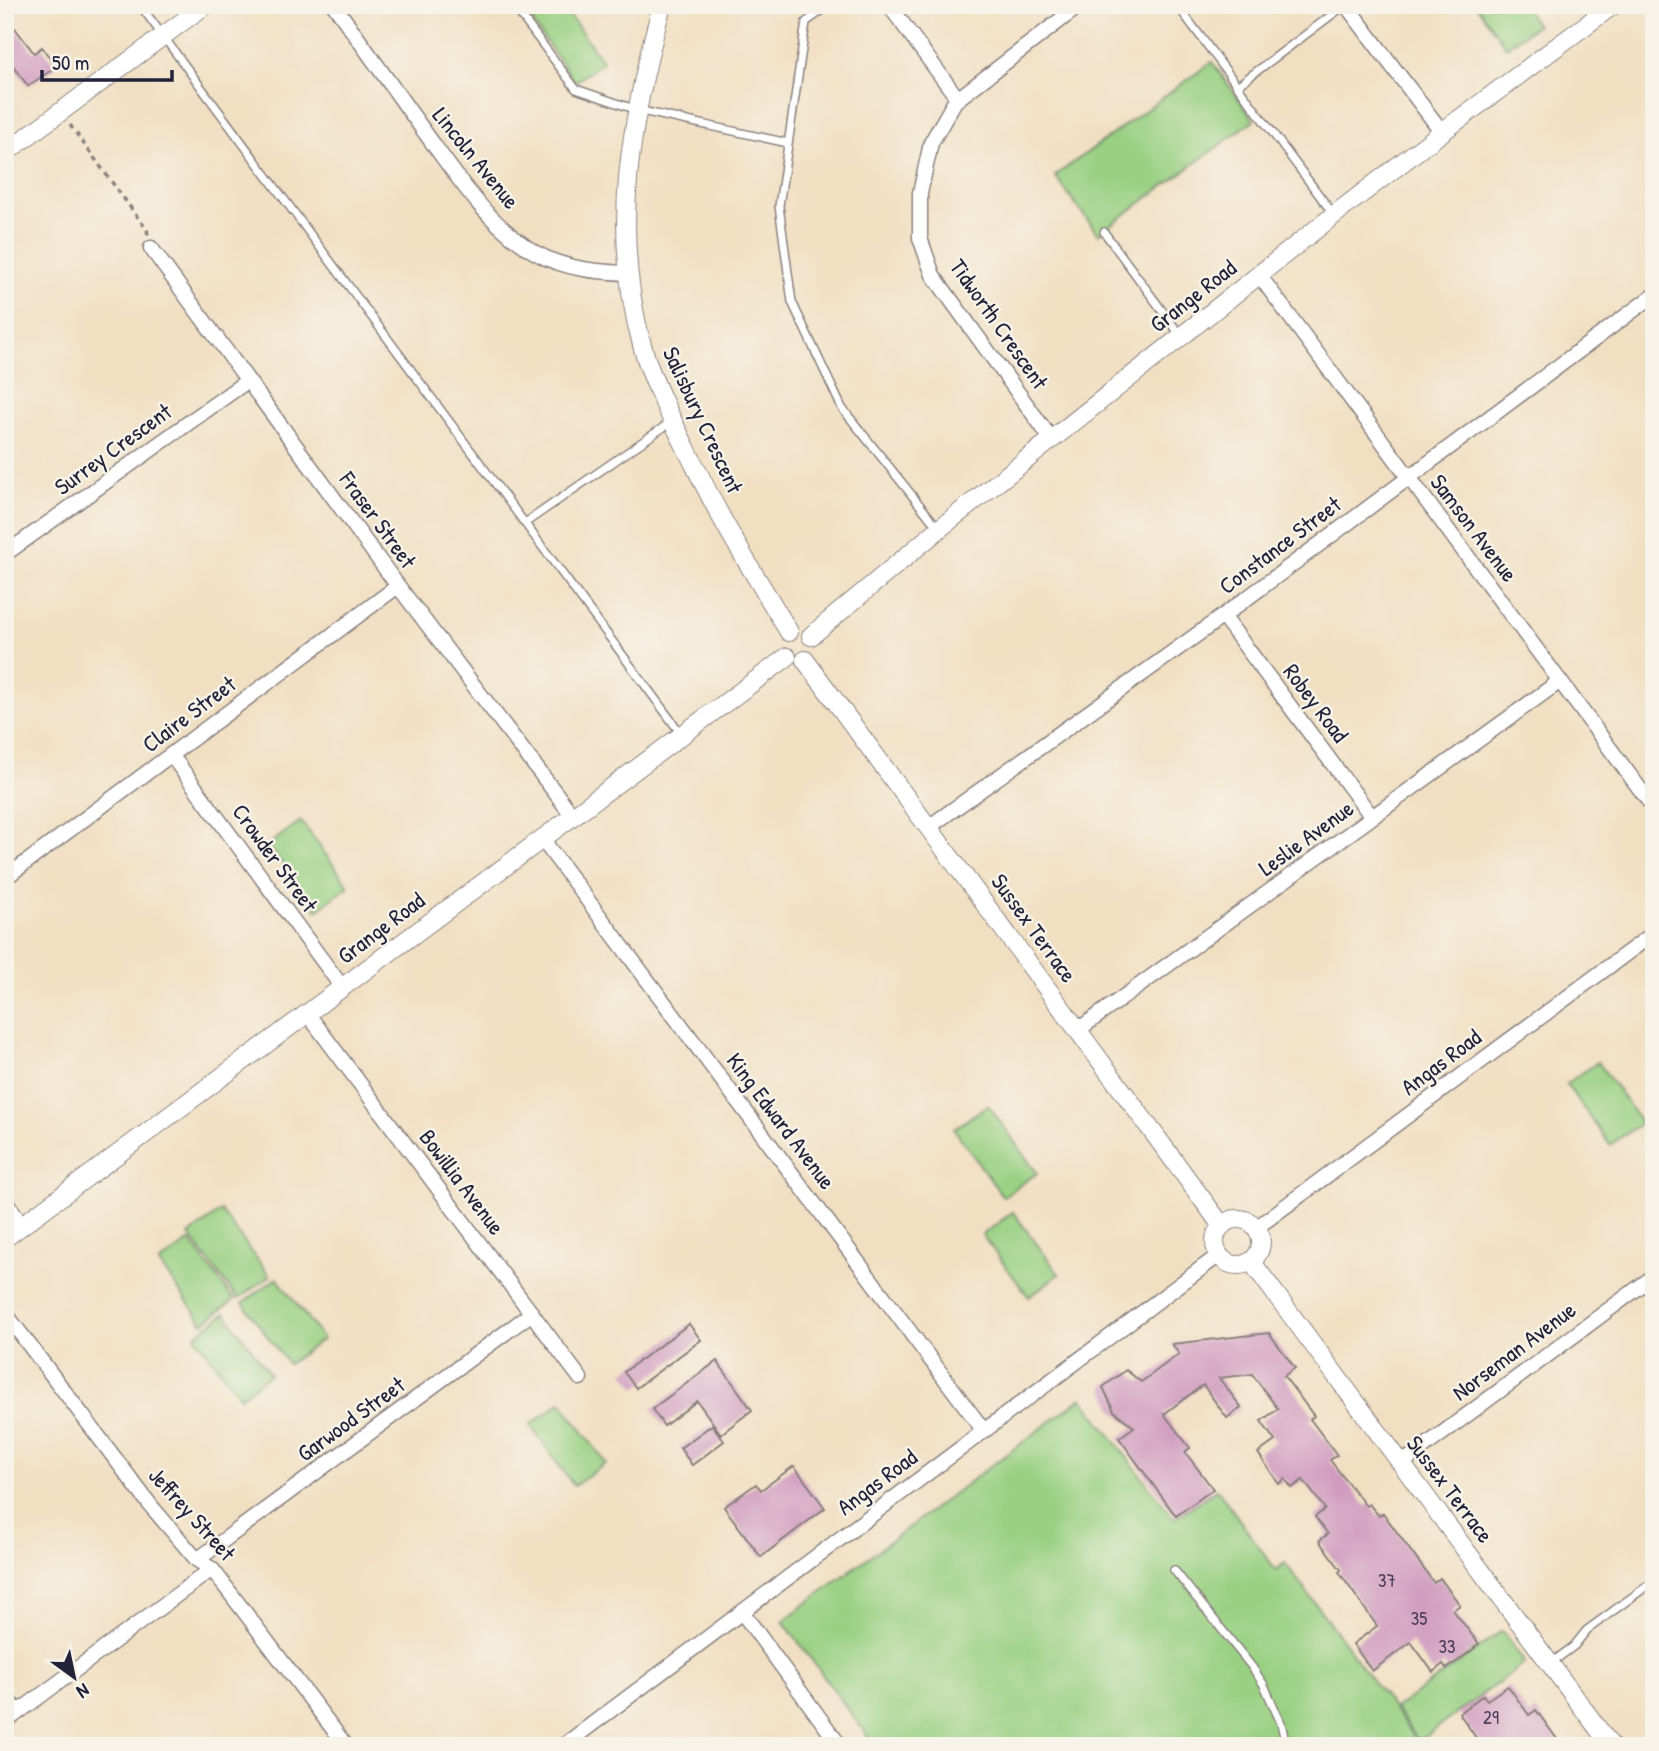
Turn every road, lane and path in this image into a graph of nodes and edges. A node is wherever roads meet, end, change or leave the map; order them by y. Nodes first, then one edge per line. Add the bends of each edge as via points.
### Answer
1 (140, 5) edge
2 (205, 5) edge
3 (334, 5) edge
4 (513, 5) edge
5 (662, 5) edge
6 (830, 5) edge
7 (890, 5) edge
8 (1080, 5) edge
9 (1177, 5) edge
10 (1345, 5) edge
11 (1613, 5) edge
12 (163, 36) junction
13 (1237, 86) junction
14 (958, 99) junction
15 (637, 110) junction
16 (60, 113) junction
17 (1442, 132) junction
18 (789, 144) junction
19 (5, 153) edge
20 (1334, 215) junction
21 (1104, 232) dead end
22 (151, 248) joint
23 (629, 273) junction
24 (1259, 275) junction
25 (1654, 295) edge
26 (1182, 336) junction
27 (247, 381) junction
28 (672, 421) junction
29 (1052, 440) junction
30 (1408, 478) junction
31 (524, 523) junction
32 (939, 529) junction
33 (5, 554) edge
34 (398, 586) junction
35 (1223, 616) junction
36 (789, 632) junction
37 (811, 636) junction
38 (787, 657) junction
39 (805, 660) junction
40 (1560, 681) junction
41 (682, 735) junction
42 (172, 756) junction
43 (1654, 808) edge
44 (573, 816) junction
45 (1373, 817) junction
46 (929, 827) junction
47 (542, 839) junction
48 (5, 878) edge
49 (1654, 933) edge
50 (342, 987) junction
51 (307, 1013) junction
52 (1078, 1030) junction
53 (5, 1201) edge
54 (23, 1225) junction
55 (1222, 1226) junction
56 (1256, 1228) junction
57 (5, 1238) edge
58 (1219, 1255) junction
59 (1251, 1261) junction
60 (1654, 1276) edge
61 (5, 1313) edge
62 (532, 1313) junction
63 (580, 1378) dead end
64 (984, 1431) junction
65 (1401, 1464) junction
66 (197, 1560) junction
67 (212, 1569) junction
68 (1174, 1570) dead end
69 (1654, 1581) edge
70 (742, 1612) junction
71 (1550, 1664) junction
72 (5, 1699) edge
73 (19, 1711) junction
74 (5, 1722) edge
75 (346, 1746) edge
76 (563, 1746) edge
77 (840, 1746) edge
78 (1286, 1746) edge
79 (1611, 1746) edge

1 - 12 lane
2 - 12 street
3 - 23 street, Lincoln Avenue via 495,223 536,253 569,267
4 - 15 lane via 576,89
5 - 15 street, Salisbury Crescent
6 - 18 lane via 806,22
7 - 14 street
8 - 14 street, Tidworth Crescent
9 - 13 lane
10 - 13 lane
10 - 17 street
11 - 17 street, Grange Road
12 - 16 street
12 - 31 lane
13 - 20 lane
14 - 29 street, Tidworth Crescent via 932,143 920,193 920,238 933,275
15 - 18 lane
15 - 23 street, Salisbury Crescent via 626,188
16 - 19 street
16 - 22 path via 147,230
17 - 20 street, Grange Road
18 - 32 lane via 779,206 792,302 842,408
20 - 24 street, Grange Road
21 - 26 lane
22 - 27 street, Fraser Street
23 - 28 street, Salisbury Crescent via 643,348
24 - 26 street, Grange Road
24 - 30 street, Samson Avenue
25 - 30 street, Constance Street
26 - 29 street, Grange Road
27 - 33 street, Surrey Crescent
27 - 34 street, Fraser Street
28 - 31 lane
28 - 36 street, Salisbury Crescent
29 - 32 street, Grange Road
30 - 35 street, Constance Street
30 - 40 street, Samson Avenue
31 - 41 lane
32 - 37 street, Grange Road
34 - 42 street, Claire Street
34 - 44 street, Fraser Street
35 - 45 street, Robey Road
35 - 46 street, Constance Street
36 - 37 street via 798,629
36 - 38 street via 782,647
37 - 39 street via 814,650
38 - 39 street via 795,662
38 - 41 street, Grange Road
39 - 46 street, Sussex Terrace
40 - 43 street, Samson Avenue
40 - 45 street, Leslie Avenue
41 - 44 street, Grange Road
42 - 48 street, Claire Street
42 - 50 street, Crowder Street
44 - 47 street, Grange Road
45 - 52 street, Leslie Avenue
46 - 52 street, Sussex Terrace
47 - 50 street, Grange Road
47 - 64 street, King Edward Avenue
49 - 56 street, Angas Road
50 - 51 street, Grange Road
51 - 54 street, Grange Road
51 - 62 street, Bowillia Avenue
52 - 55 street, Sussex Terrace
53 - 54 street
54 - 57 street, Grange Road
55 - 56 street via 1244,1220
55 - 58 street via 1215,1239
56 - 59 street via 1261,1241
58 - 59 street via 1231,1265
58 - 64 street, Angas Road
59 - 65 street, Sussex Terrace
60 - 65 street, Norseman Avenue
61 - 66 street, Jeffrey Street
62 - 63 street, Bowillia Avenue
62 - 66 street, Garwood Street
64 - 70 street, Angas Road
65 - 71 street, Sussex Terrace
66 - 67 street, Jeffrey Street
67 - 73 street
67 - 75 street, Jeffrey Street
68 - 78 lane via 1264,1685
69 - 71 lane
70 - 76 street, Angas Road
70 - 77 street
71 - 79 street, Sussex Terrace
72 - 73 street
73 - 74 street

